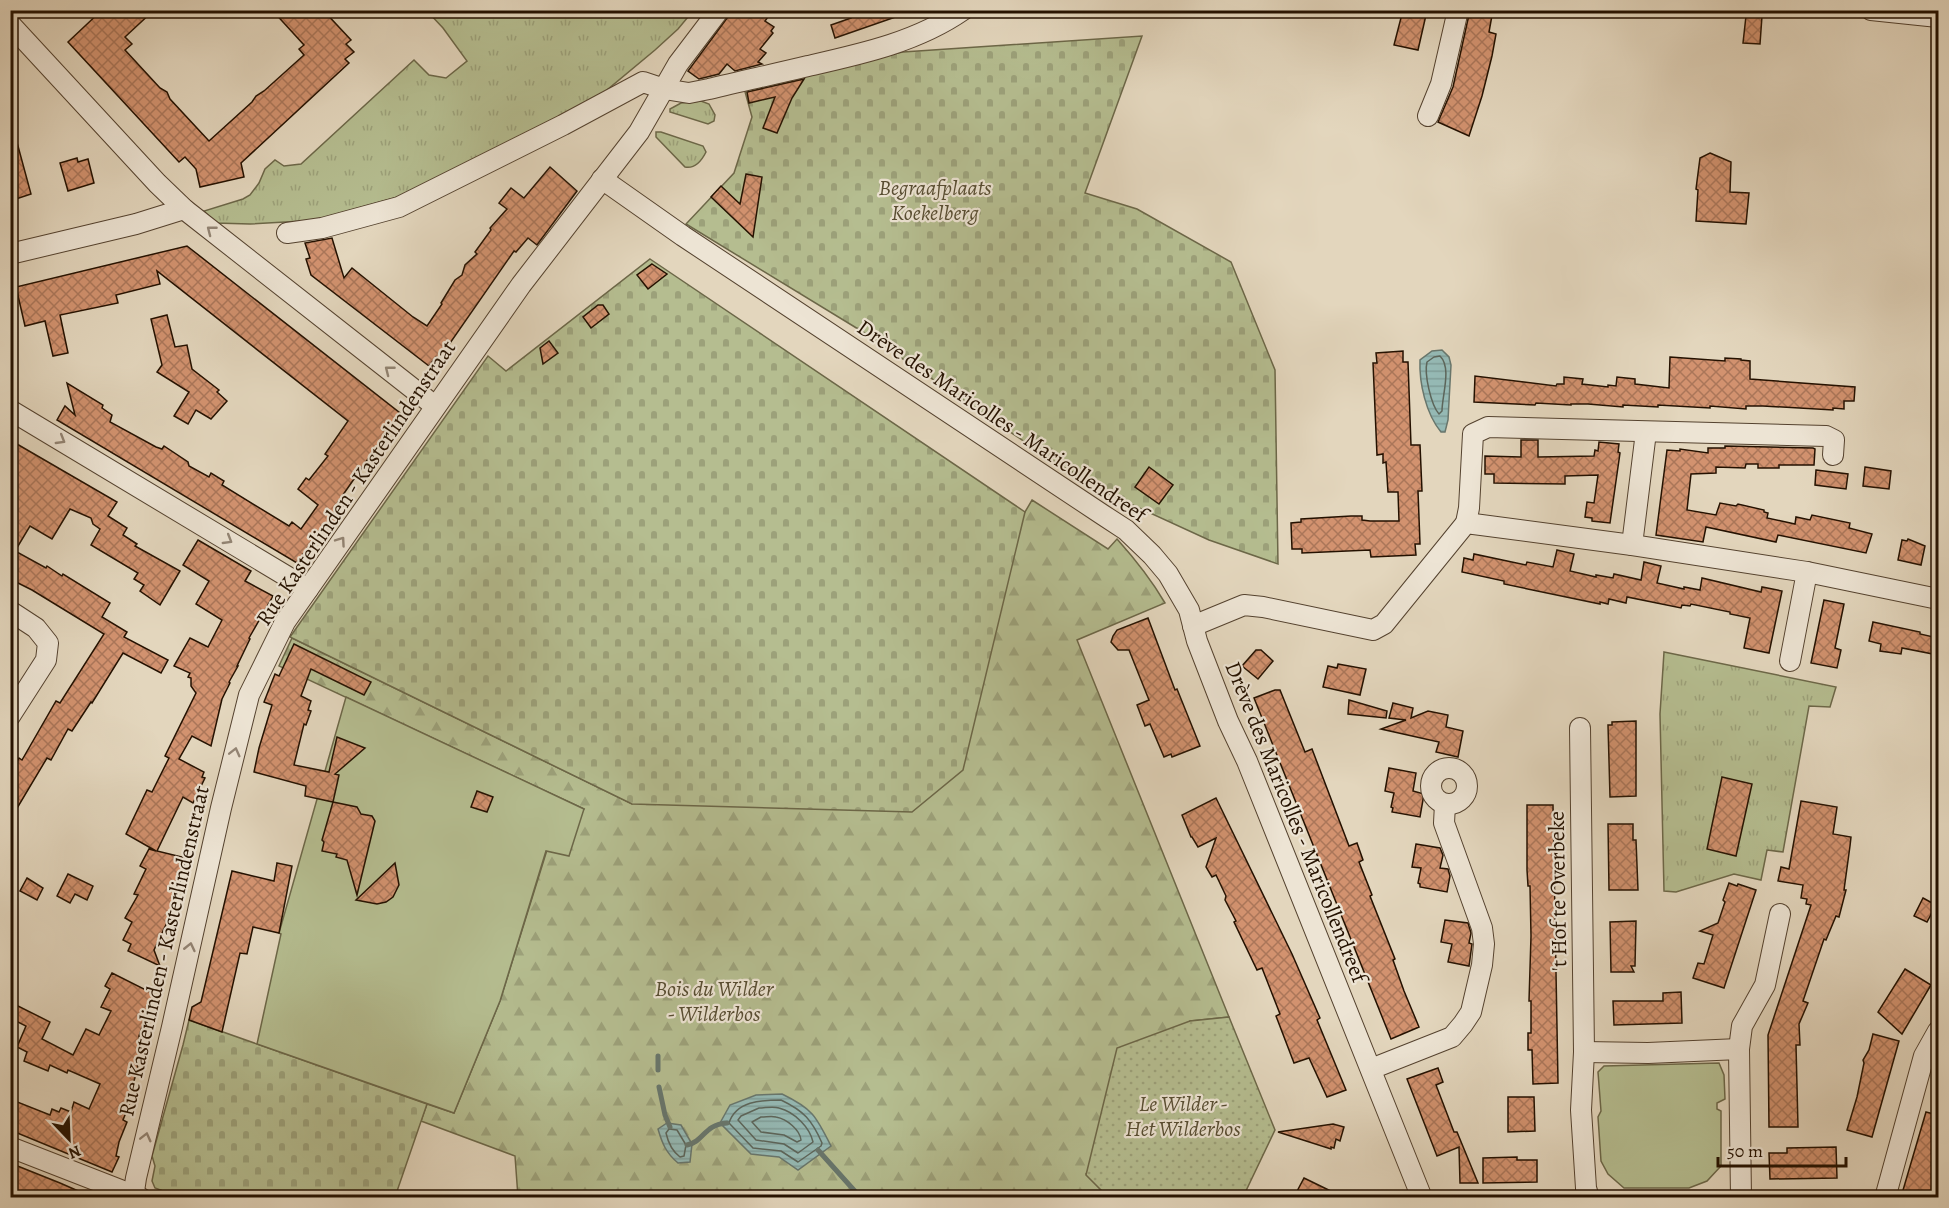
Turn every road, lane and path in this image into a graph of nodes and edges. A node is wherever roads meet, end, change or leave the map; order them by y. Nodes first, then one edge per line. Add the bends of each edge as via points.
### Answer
1 (719, 10) edge
2 (963, 10) edge
3 (1458, 10) edge
4 (1871, 10) edge
5 (1938, 17) edge
6 (10, 24) edge
7 (663, 89) junction
8 (1428, 116) dead end
9 (602, 179) junction
10 (184, 209) junction
11 (287, 233) dead end
12 (10, 254) edge
13 (435, 406) junction
14 (10, 410) edge
15 (1646, 432) junction
16 (1833, 455) dead end
17 (1466, 523) junction
18 (1632, 545) junction
19 (1807, 572) junction
20 (308, 589) junction
21 (1938, 599) edge
22 (10, 611) edge
23 (1193, 626) junction
24 (1790, 662) dead end
25 (10, 716) edge
26 (1580, 728) dead end
27 (1445, 804) dead end
28 (1780, 914) dead end
29 (1938, 1031) edge
30 (1739, 1049) junction
31 (1584, 1052) junction
32 (1371, 1069) junction
33 (10, 1147) edge
34 (136, 1196) edge
35 (1422, 1197) edge
36 (1589, 1197) edge
37 (1741, 1197) edge
38 (1885, 1197) edge

1 - 7 street, Rue Kasterlinden - Kasterlindenstraat
2 - 7 street via 893,44 860,54 689,93
3 - 8 street via 1441,84
4 - 5 street
6 - 10 street
7 - 9 street, Rue Kasterlinden - Kasterlindenstraat via 639,132
7 - 11 street via 643,82 399,207 322,228
9 - 13 street, Rue Kasterlinden - Kasterlindenstraat
9 - 23 street, Drève des Maricolles - Maricollendreef via 1126,530 1168,574 1189,610
10 - 12 street
13 -> 10 street
20 -> 13 street, Rue Kasterlinden - Kasterlindenstraat
14 -> 20 street
15 - 16 street via 1826,436 1833,440
15 - 17 street via 1488,427 1473,434
15 - 18 street
17 - 18 street
17 - 23 street via 1384,624 1373,630 1244,605
18 - 19 street
19 - 21 street
19 - 24 street
34 -> 20 street, Rue Kasterlinden - Kasterlindenstraat via 136,1178 249,695 285,622
22 - 25 street via 36,628 48,643 46,660
23 - 32 street, Drève des Maricolles - Maricollendreef
26 - 31 street, 't Hof te Overbeke
27 - 32 street via 1444,823 1482,928 1482,965 1471,1012 1452,1037
28 - 30 street via 1765,985 1742,1026
29 - 38 street via 1924,1056
30 - 31 street
30 - 37 street
31 - 36 street, 't Hof te Overbeke via 1581,1110
32 - 35 street, Drève des Maricolles - Maricollendreef
33 - 34 street

